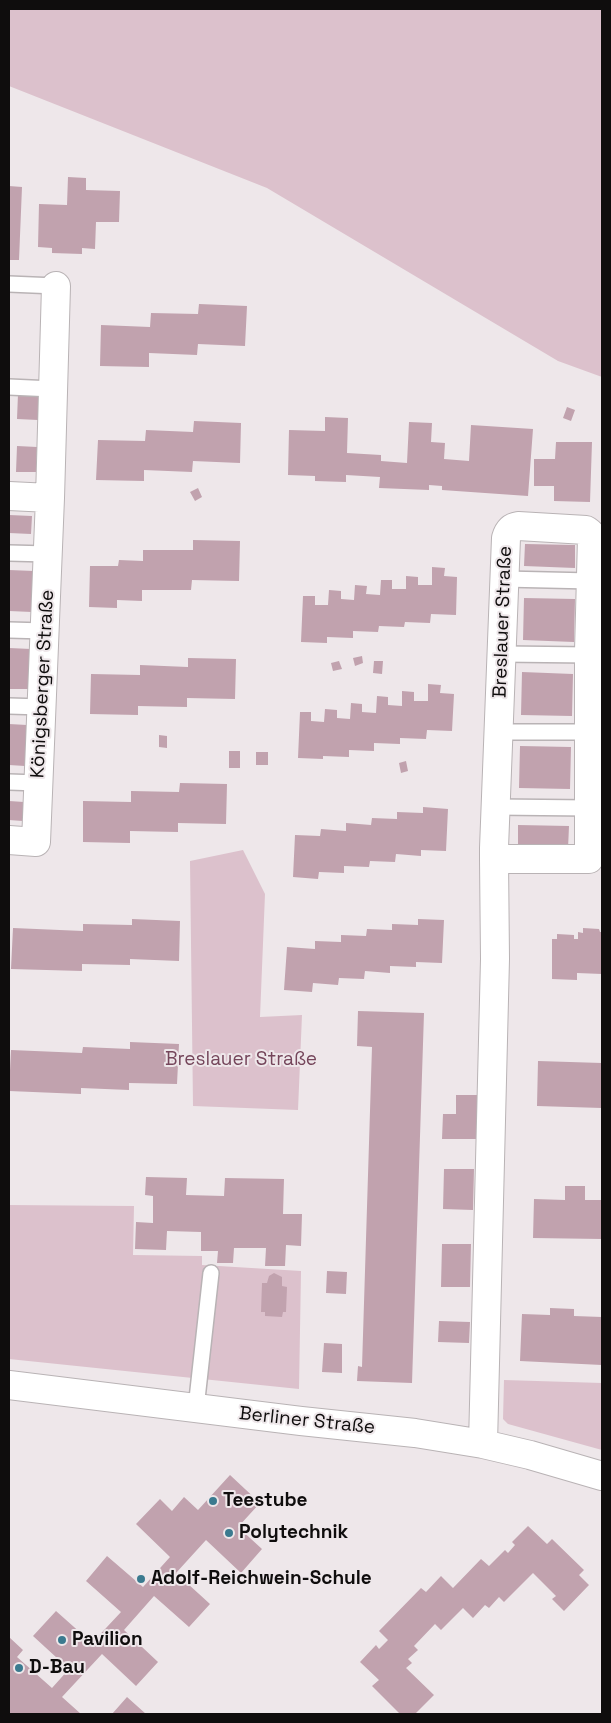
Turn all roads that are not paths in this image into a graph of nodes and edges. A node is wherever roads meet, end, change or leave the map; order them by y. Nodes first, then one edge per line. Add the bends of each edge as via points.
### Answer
1 (9, 284) edge
2 (56, 286) joint
3 (9, 387) edge
4 (53, 389) junction
5 (9, 496) edge
6 (50, 498) junction
7 (9, 553) edge
8 (48, 554) junction
9 (504, 579) junction
10 (591, 581) junction
11 (9, 630) edge
12 (45, 631) junction
13 (502, 654) junction
14 (590, 655) junction
15 (9, 706) edge
16 (42, 707) junction
17 (499, 732) junction
18 (589, 732) junction
19 (9, 782) edge
20 (38, 783) junction
21 (496, 807) junction
22 (589, 808) junction
23 (9, 840) edge
24 (494, 859) junction
25 (211, 1273) dead end
26 (9, 1385) edge
27 (196, 1408) junction
28 (483, 1444) junction
29 (602, 1476) edge

1 - 2 lane
2 - 4 street, Königsberger Straße
3 - 4 lane
4 - 6 street, Königsberger Straße
5 - 6 street
6 - 8 street, Königsberger Straße
7 - 8 lane
8 - 12 street, Königsberger Straße
9 - 10 lane
9 - 10 street, Breslauer Straße via 506,538 508,531 518,526 586,530 590,533
9 - 13 street, Breslauer Straße
10 - 14 street, Breslauer Straße
11 - 12 lane
12 - 16 street, Königsberger Straße
13 - 14 lane
13 - 17 street, Breslauer Straße
14 - 18 street, Breslauer Straße
15 - 16 lane
16 - 20 street, Königsberger Straße
17 - 18 lane
17 - 21 street, Breslauer Straße
18 - 22 street, Breslauer Straße
19 - 20 lane
20 - 23 street, Königsberger Straße via 36,842
21 - 22 lane
21 - 24 street, Breslauer Straße
22 - 24 street, Breslauer Straße via 589,859
24 - 28 street, Breslauer Straße via 495,959
25 - 27 lane
26 - 27 street, Berliner Straße
27 - 28 street, Berliner Straße
28 - 29 street, Berliner Straße via 530,1454

